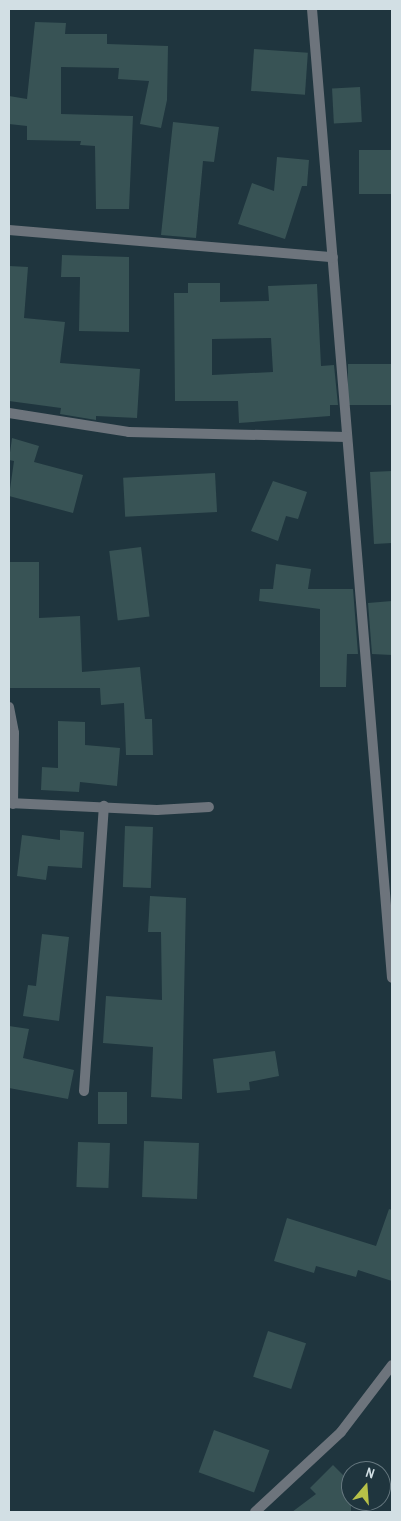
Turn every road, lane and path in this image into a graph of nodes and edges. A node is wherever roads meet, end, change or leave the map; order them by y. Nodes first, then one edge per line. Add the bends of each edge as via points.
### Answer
1 (312, 9) edge
2 (9, 230) edge
3 (333, 257) junction
4 (9, 413) edge
5 (347, 437) junction
6 (9, 707) edge
7 (11, 804) edge
8 (104, 806) junction
9 (209, 807) dead end
10 (392, 978) edge
11 (84, 1092) dead end
12 (392, 1364) edge
13 (255, 1512) edge

1 - 3 street
2 - 3 street
3 - 5 street
4 - 5 street via 129,432
5 - 10 street
6 - 7 street via 14,733
7 - 8 street
8 - 9 street via 157,810
8 - 11 street
12 - 13 street via 341,1432

